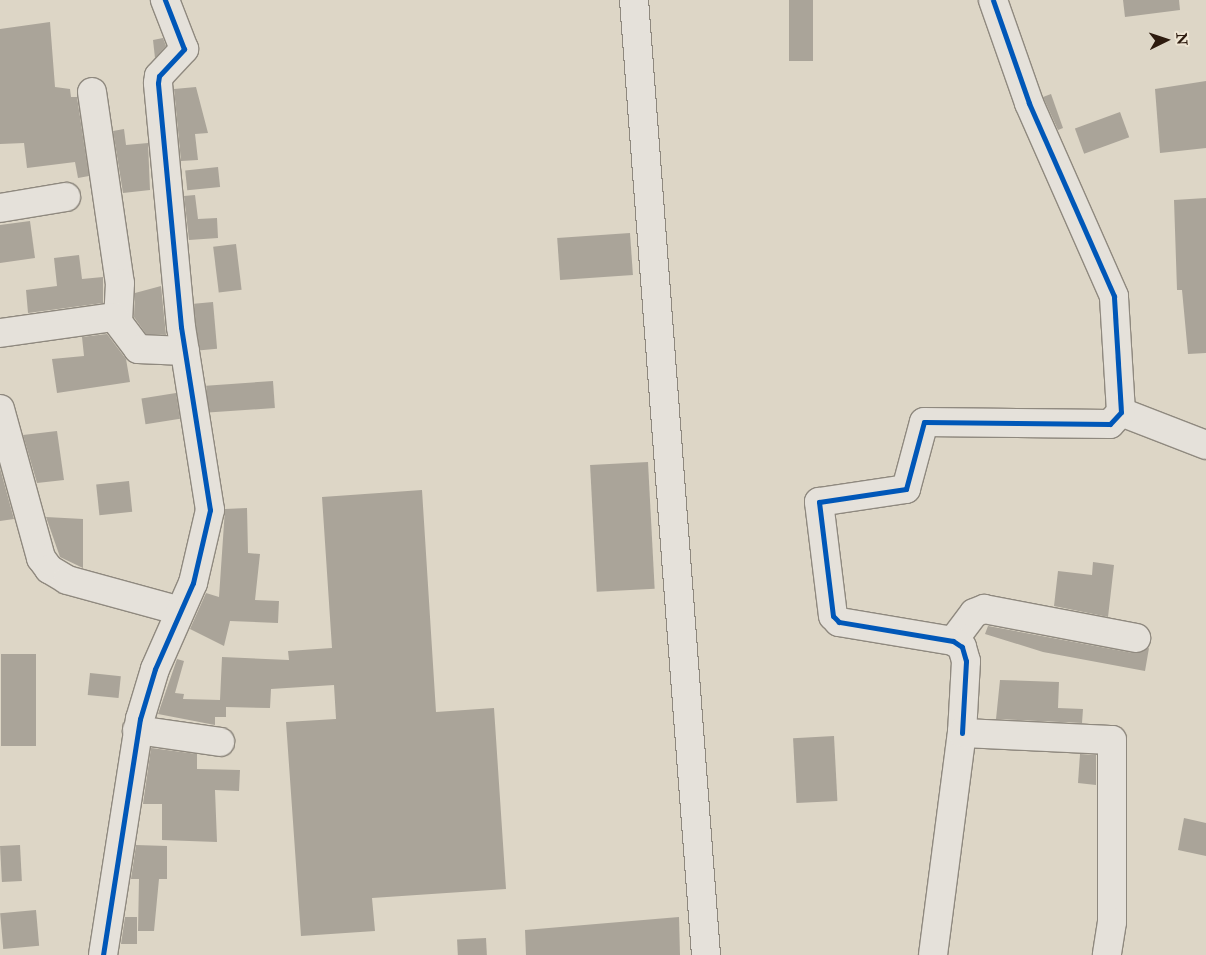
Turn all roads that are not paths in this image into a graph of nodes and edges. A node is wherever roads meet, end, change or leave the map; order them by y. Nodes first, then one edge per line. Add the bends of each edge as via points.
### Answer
1 (165, 0) edge
2 (634, 0) edge
3 (993, 0) edge
4 (92, 92) dead end
5 (66, 197) dead end
6 (0, 208) edge
7 (118, 318) junction
8 (0, 333) edge
9 (185, 350) junction
10 (0, 409) edge
11 (1121, 412) junction
12 (1206, 445) edge
13 (180, 611) junction
14 (1136, 638) dead end
15 (953, 641) junction
16 (137, 730) junction
17 (962, 733) junction
18 (220, 742) dead end
19 (104, 955) edge
20 (706, 955) edge
21 (933, 955) edge
22 (1107, 955) edge

1 - 9 street via 184,51 159,76 158,83
2 - 20 street
3 - 11 street via 1029,103 1114,296
4 - 7 street via 120,277
5 - 6 street
7 - 8 street
7 - 9 street via 138,349
9 - 13 street via 210,510 204,549
10 - 13 street via 41,558 49,570 67,580
11 - 12 street
11 - 15 street via 1110,424 924,422 906,489 819,500 828,600 839,622
13 - 16 street via 155,669
14 - 15 street via 984,609 974,614
15 - 17 street via 962,648 966,661
16 - 18 street
16 - 19 street
17 - 21 street
17 - 22 street via 1112,740

